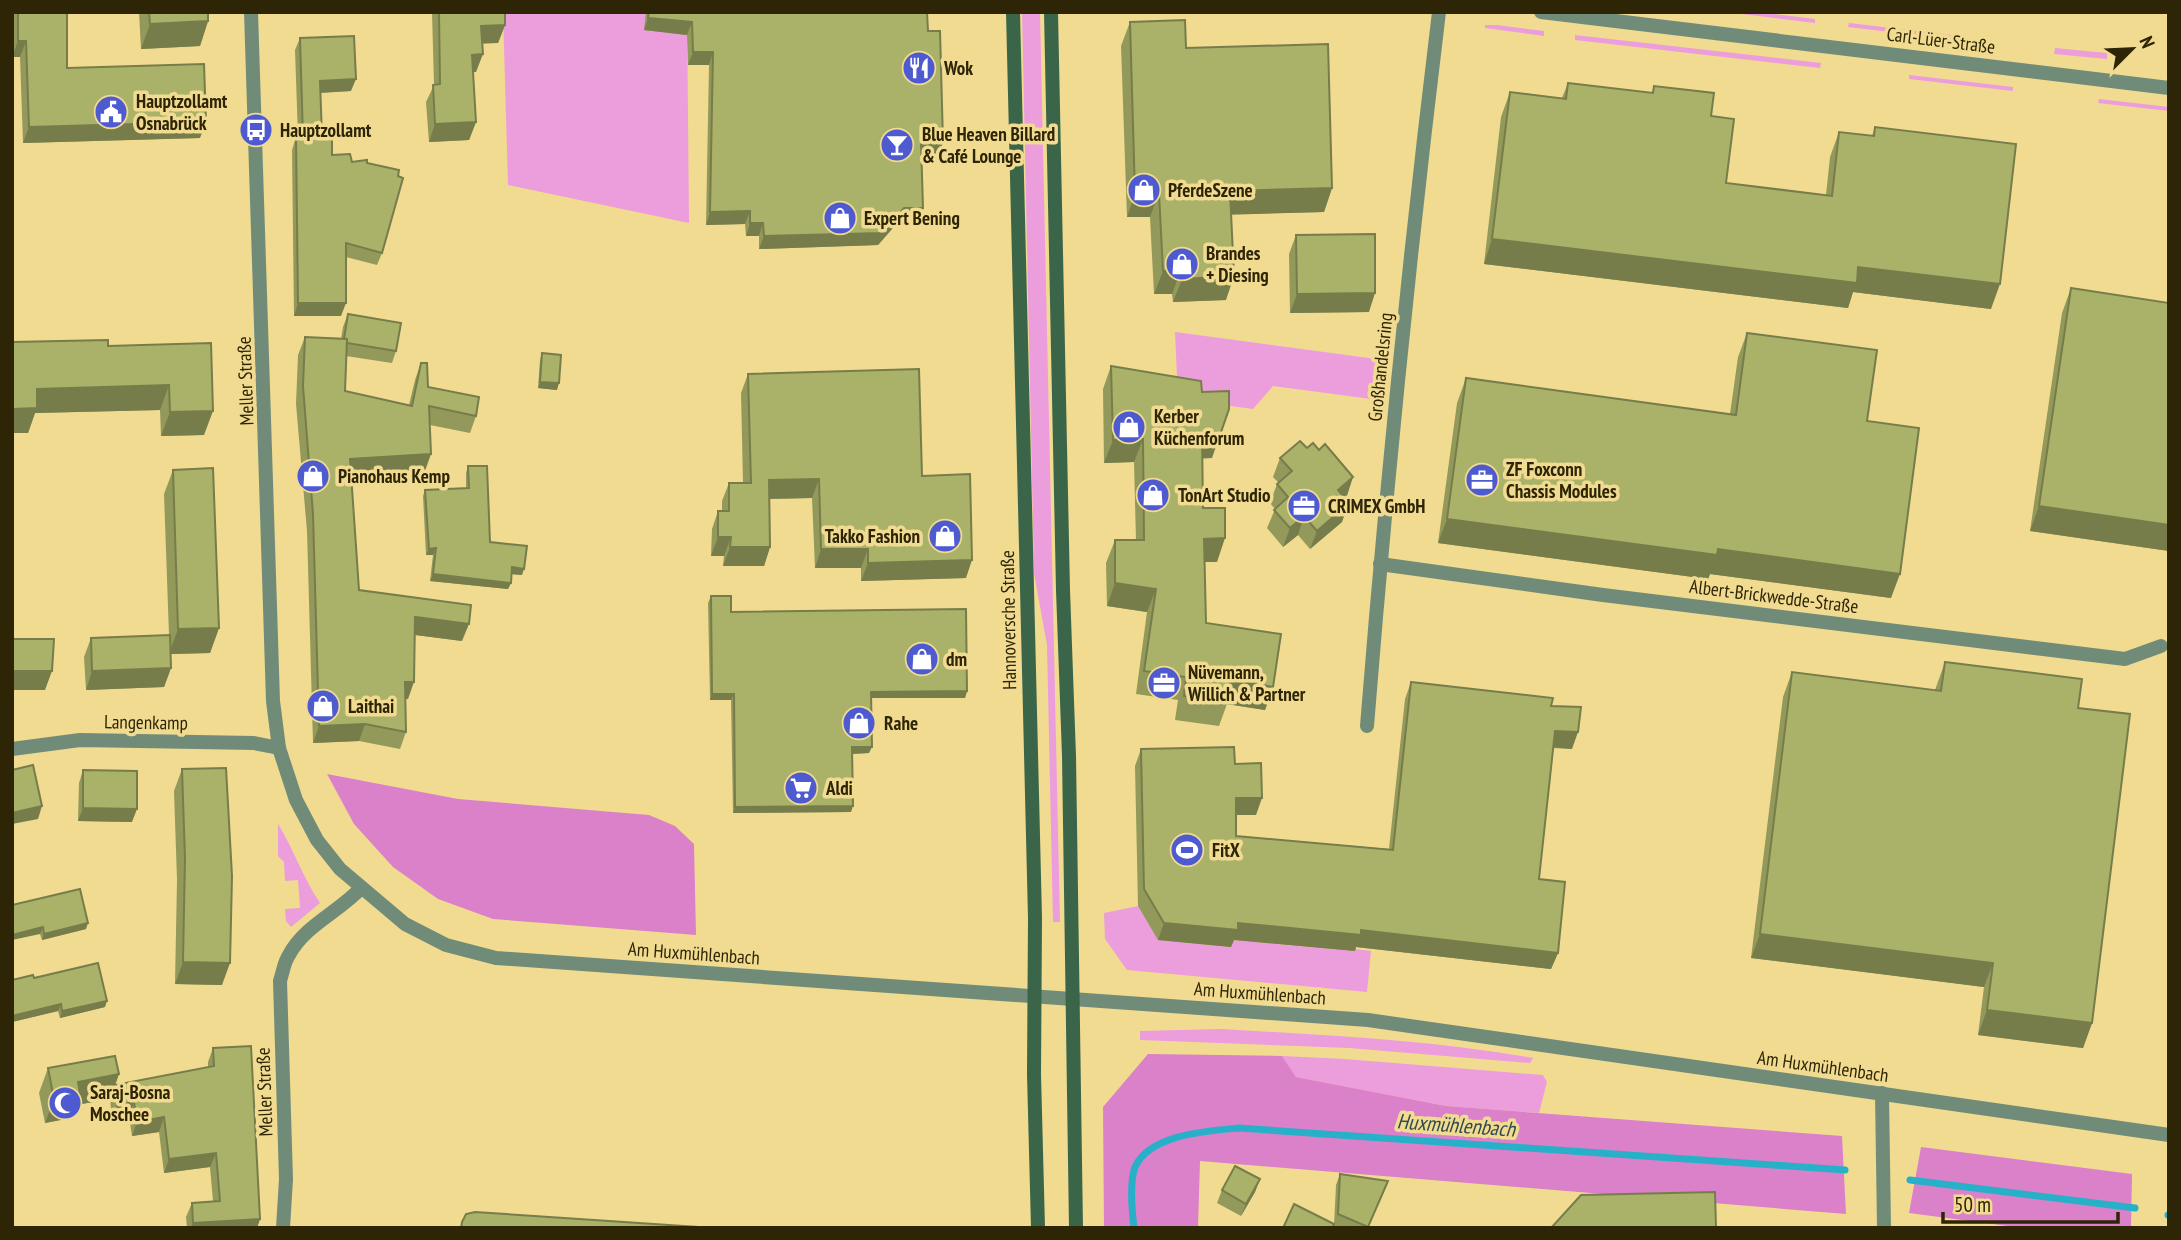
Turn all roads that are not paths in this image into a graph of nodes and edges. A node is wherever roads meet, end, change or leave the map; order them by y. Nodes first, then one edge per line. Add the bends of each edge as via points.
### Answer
1 (251, 12) edge
2 (1013, 12) edge
3 (1051, 12) edge
4 (1439, 12) edge
5 (1541, 12) edge
6 (2169, 88) edge
7 (1380, 564) junction
8 (2161, 646) dead end
9 (1367, 726) dead end
10 (279, 748) junction
11 (12, 749) edge
12 (361, 888) junction
13 (1034, 996) junction
14 (1074, 999) junction
15 (1882, 1093) junction
16 (2169, 1135) edge
17 (283, 1228) edge
18 (1038, 1228) edge
19 (1076, 1228) edge
20 (1884, 1228) edge

1 - 10 street, Meller Straße via 273,701
2 - 13 main road, Hannoversche Straße
3 - 14 main road
4 - 7 street, Großhandelsring
5 - 6 street, Carl-Lüer-Straße
7 - 8 street, Albert-Brickwedde-Straße via 2125,659
7 - 9 street, Großhandelsring
10 - 11 street, Langenkamp via 254,743 80,740
10 - 12 street, Am Huxmühlenbach via 296,800 317,840
12 - 13 street, Am Huxmühlenbach via 405,924 446,945 496,958
12 - 17 street, Meller Straße via 297,942 280,981 286,1179
13 - 14 street, Am Huxmühlenbach
13 - 18 main road, Hannoversche Straße
14 - 15 street, Am Huxmühlenbach via 1368,1020
14 - 19 main road
15 - 16 street, Am Huxmühlenbach
15 - 20 street

